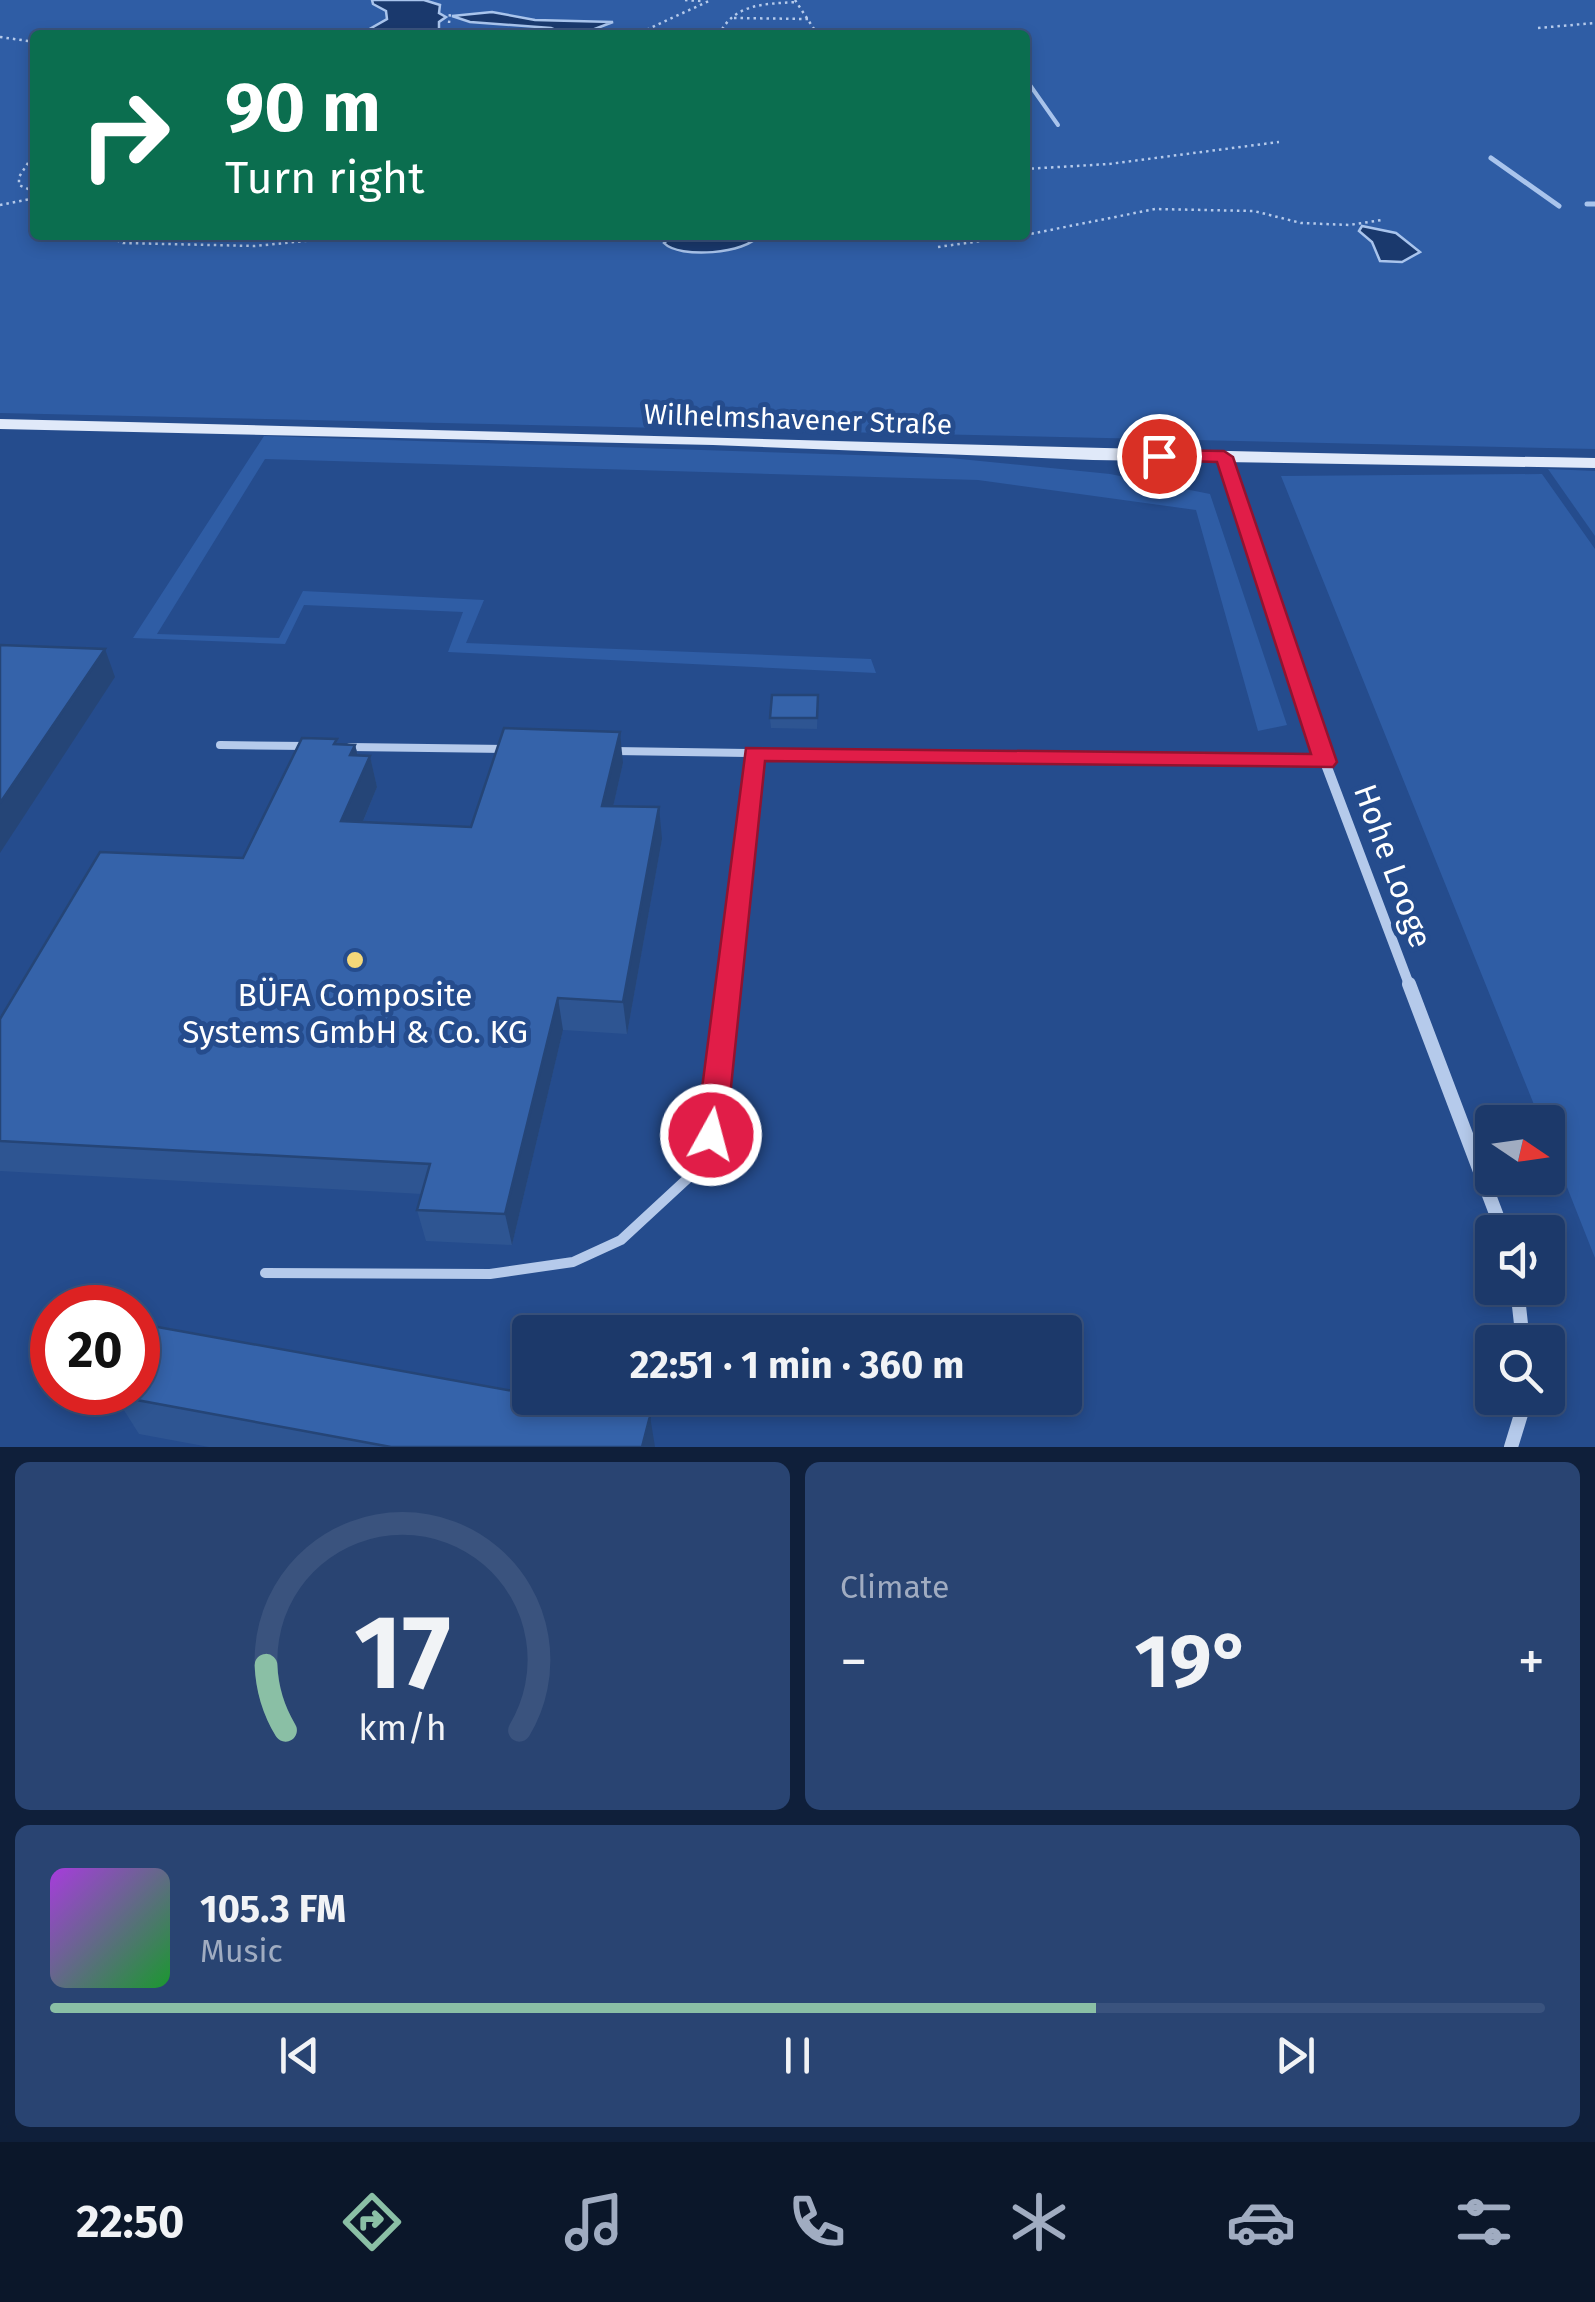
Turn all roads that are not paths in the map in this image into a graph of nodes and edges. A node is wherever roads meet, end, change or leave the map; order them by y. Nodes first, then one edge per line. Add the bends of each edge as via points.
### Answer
1 (0, 424) edge
2 (1224, 457) junction
3 (1595, 462) edge
4 (220, 745) dead end
5 (319, 746) edge
6 (339, 747) edge
7 (517, 750) edge
8 (596, 751) edge
9 (754, 753) junction
10 (1325, 762) junction
11 (1497, 1215) edge
12 (265, 1273) dead end
13 (1521, 1415) edge
14 (1511, 1447) edge

1 - 2 street, Wilhelmshavener Straße
2 - 3 street, Wilhelmshavener Straße
2 - 10 street, Hohe Looge
4 - 5 lane
6 - 7 lane
8 - 9 lane
9 - 10 lane
9 - 12 lane via 711,1135 688,1179 620,1240 573,1262 490,1274
10 - 11 street, Hohe Looge
13 - 14 street

